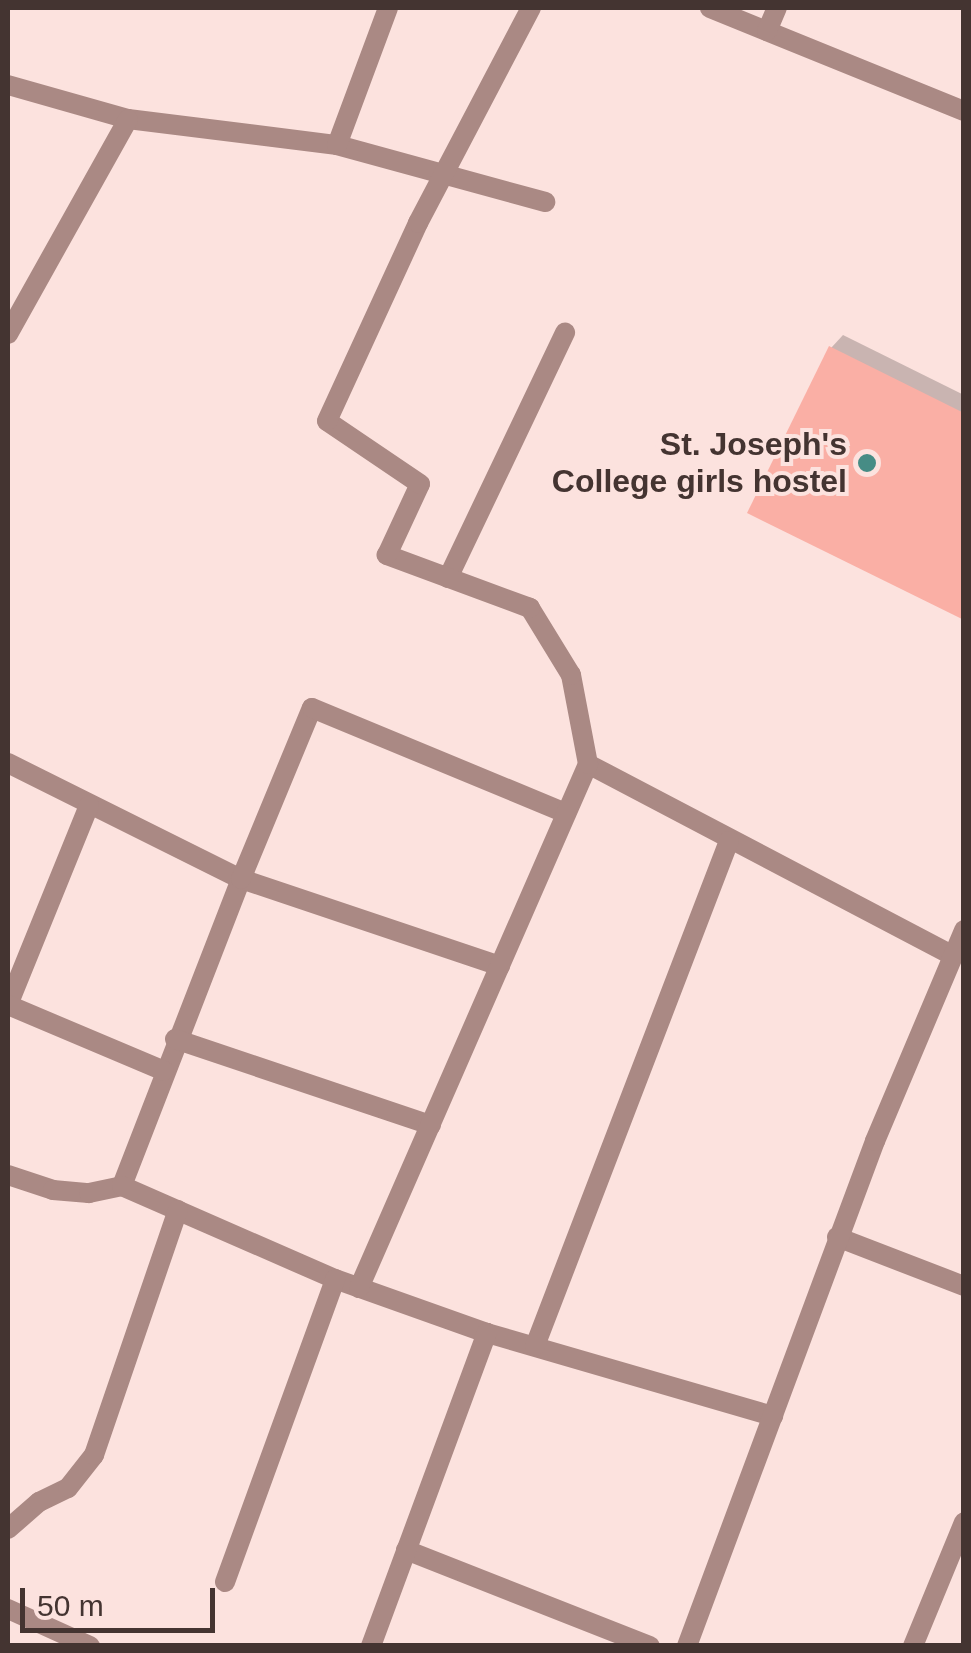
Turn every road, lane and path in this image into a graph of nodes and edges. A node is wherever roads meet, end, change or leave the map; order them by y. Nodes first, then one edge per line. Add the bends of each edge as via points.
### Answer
1 (388, 8) edge
2 (531, 8) edge
3 (710, 8) edge
4 (777, 8) edge
5 (767, 31) junction
6 (8, 85) edge
7 (964, 112) edge
8 (128, 118) junction
9 (338, 145) junction
10 (444, 172) junction
11 (545, 202) dead end
12 (8, 334) edge
13 (565, 334) dead end
14 (448, 578) junction
15 (8, 763) edge
16 (588, 764) junction
17 (90, 806) junction
18 (566, 813) junction
19 (729, 841) junction
20 (242, 879) junction
21 (964, 930) edge
22 (952, 954) junction
23 (500, 966) junction
24 (8, 1005) edge
25 (176, 1040) junction
26 (164, 1071) junction
27 (431, 1125) junction
28 (8, 1175) edge
29 (122, 1186) junction
30 (178, 1210) junction
31 (837, 1237) junction
32 (336, 1279) junction
33 (964, 1286) edge
34 (359, 1288) junction
35 (486, 1333) junction
36 (536, 1346) junction
37 (774, 1416) junction
38 (964, 1522) edge
39 (8, 1528) edge
40 (406, 1550) junction
41 (225, 1582) dead end
42 (8, 1609) edge
43 (90, 1646) edge
44 (371, 1646) edge
45 (650, 1646) edge
46 (687, 1646) edge
47 (912, 1646) edge

1 - 9 street
2 - 10 street
3 - 5 street
4 - 5 street
5 - 7 street
6 - 8 street
8 - 9 street
8 - 12 street
9 - 10 street
10 - 11 street
10 - 14 street via 327,421 420,484 387,555
13 - 14 street
14 - 16 street via 530,608 571,676
15 - 17 street
16 - 18 street
16 - 19 street
17 - 20 street
17 - 24 street
18 - 20 street via 312,708
18 - 23 street
19 - 22 street
19 - 36 street
20 - 23 street
20 - 25 street
21 - 22 street
22 - 31 street
23 - 27 street
24 - 26 street
25 - 26 street
25 - 27 street
26 - 29 street
27 - 34 street
28 - 29 street via 54,1190 89,1193
29 - 30 street
30 - 32 street
30 - 39 street via 94,1456 68,1488
31 - 33 street
31 - 37 street
32 - 34 street
32 - 41 street
34 - 35 street
35 - 36 street
35 - 40 street
36 - 37 street
37 - 46 street
38 - 47 street
40 - 44 street
40 - 45 street
42 - 43 street

